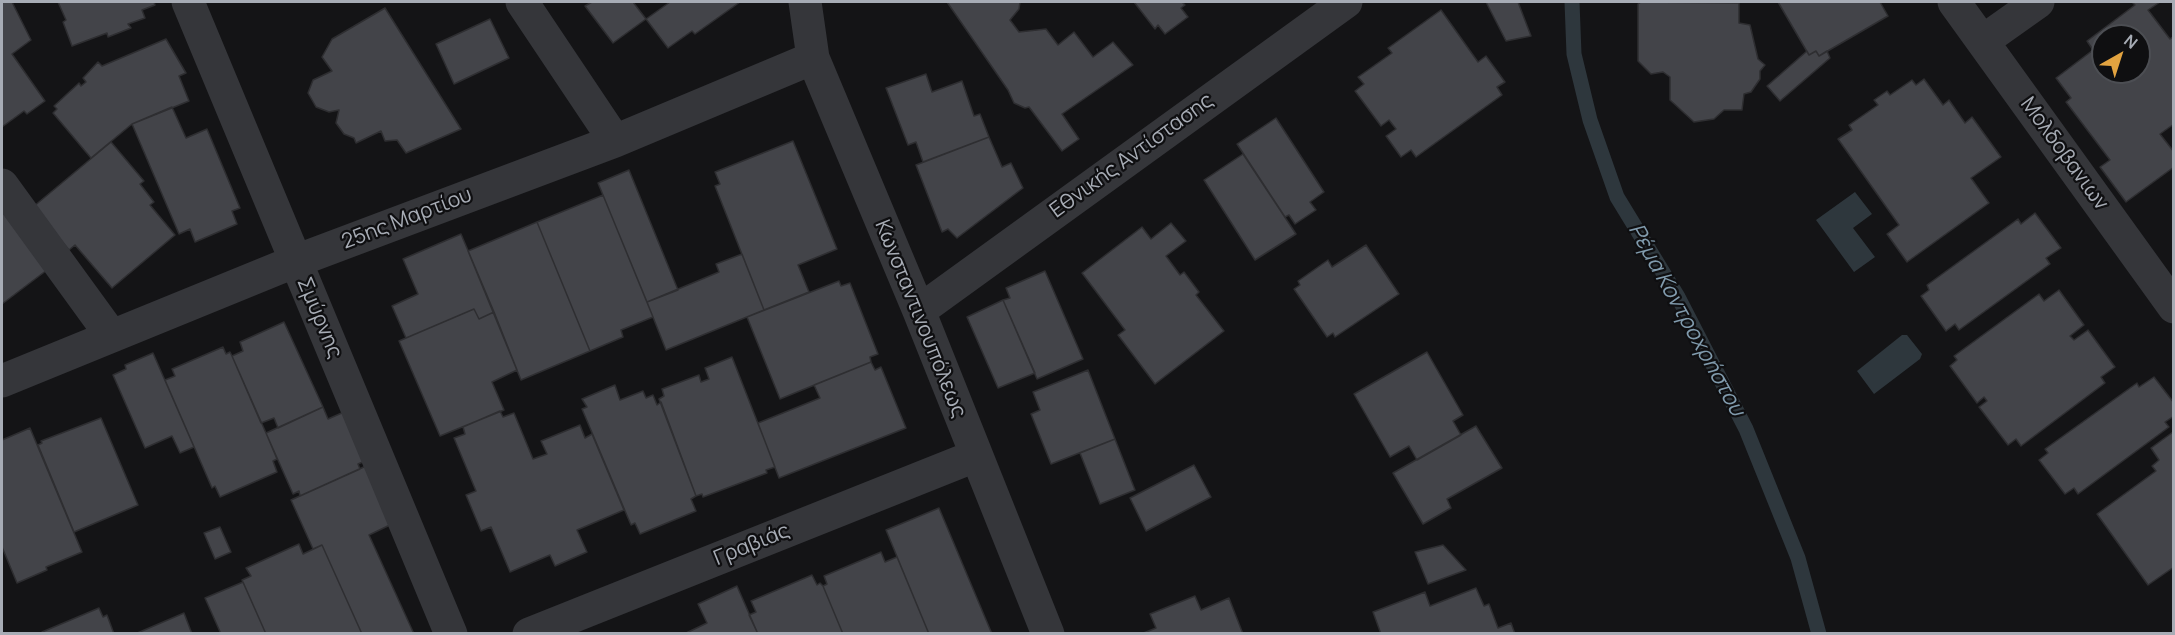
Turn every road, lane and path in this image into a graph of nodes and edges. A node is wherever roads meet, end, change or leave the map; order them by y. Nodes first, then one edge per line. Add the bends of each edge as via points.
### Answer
1 (188, 2) edge
2 (522, 2) edge
3 (805, 2) edge
4 (1346, 2) edge
5 (1954, 2) edge
6 (2038, 2) edge
7 (1983, 41) junction
8 (813, 58) junction
9 (615, 141) junction
10 (2, 185) edge
11 (296, 261) junction
12 (2174, 307) edge
13 (919, 311) junction
14 (111, 335) junction
15 (2, 381) edge
16 (975, 456) junction
17 (451, 633) edge
18 (529, 633) edge
19 (1048, 633) edge

1 - 11 street, Σμύρνης
2 - 9 street
3 - 8 street, Κωνσταντινουπόλεως
4 - 13 street, Εθνικής Αντίστασης
5 - 7 street, Μολδοβανιων
6 - 7 street
7 - 12 street, Μολδοβανιων
8 - 9 street, 25ης Μαρτίου
8 - 13 street, Κωνσταντινουπόλεως
9 - 11 street, 25ης Μαρτίου
10 - 14 street
11 - 14 street, 25ης Μαρτίου
11 - 17 street, Σμύρνης
13 - 16 street, Κωνσταντινουπόλεως
14 - 15 street, 25ης Μαρτίου
16 - 18 street, Γραβιάς
16 - 19 street, Κωνσταντινουπόλεως

